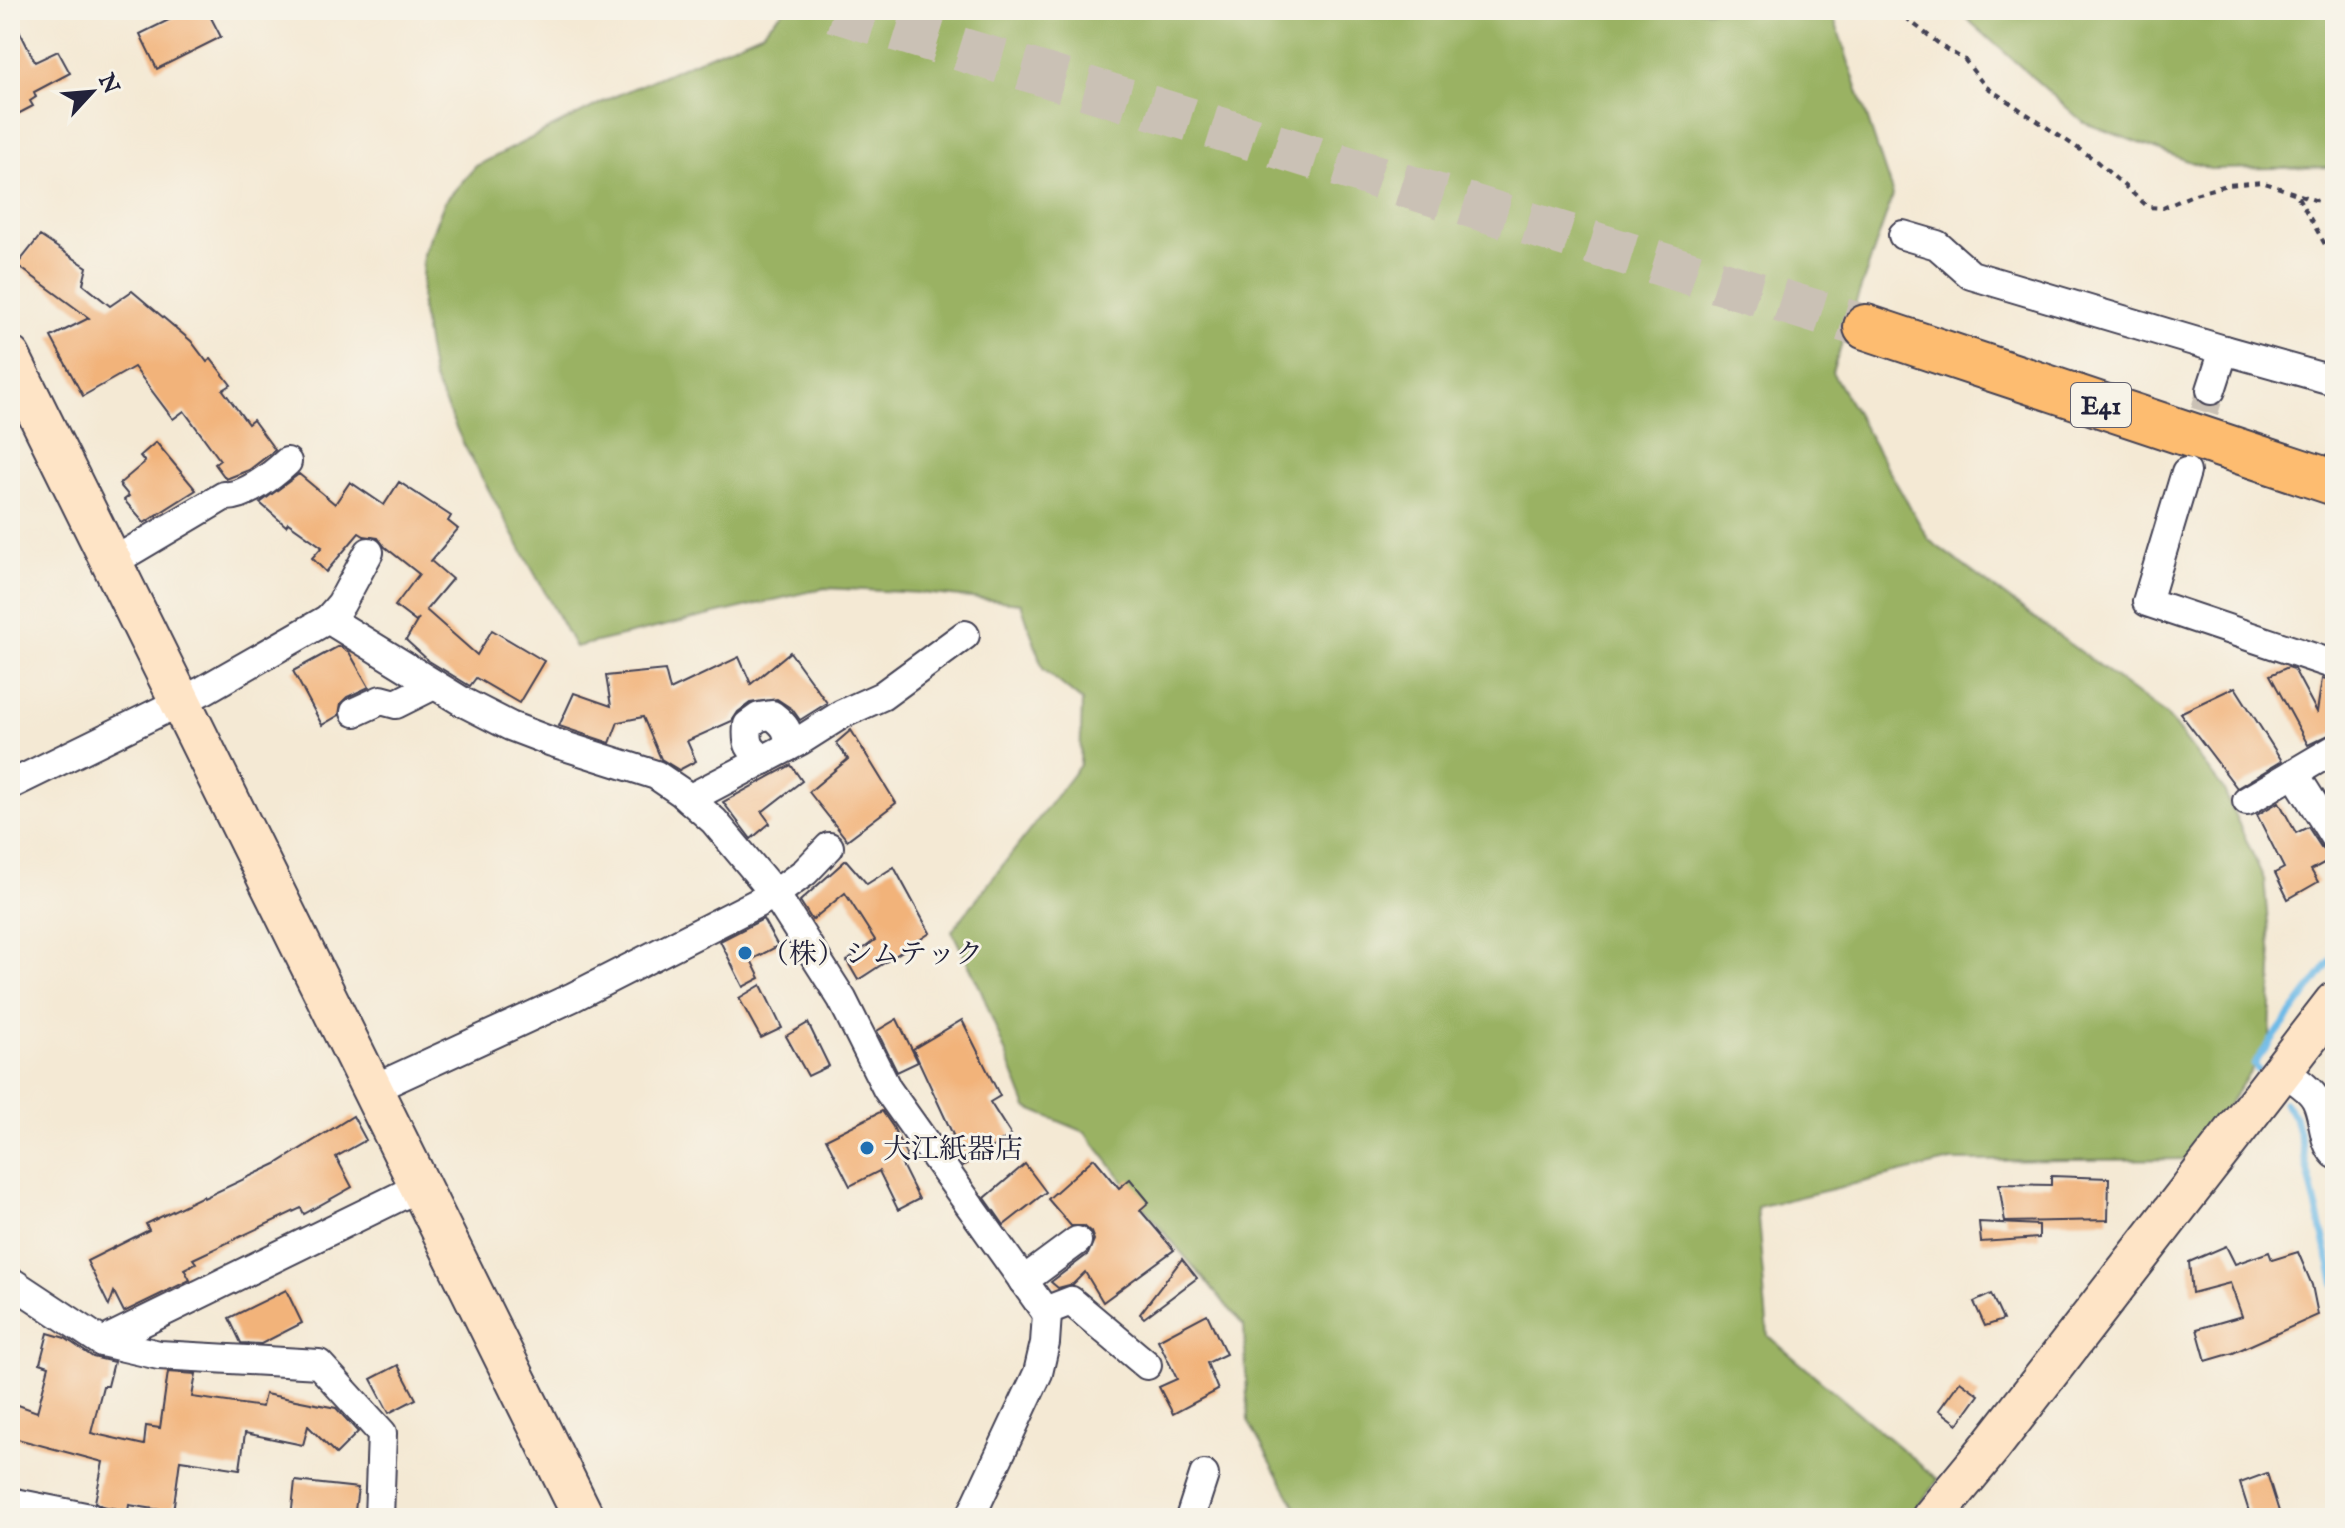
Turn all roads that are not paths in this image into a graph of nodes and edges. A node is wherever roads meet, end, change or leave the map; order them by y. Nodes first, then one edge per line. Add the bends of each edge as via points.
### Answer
1 (1903, 235) dead end
2 (2224, 350) junction
3 (10, 357) edge
4 (2335, 381) edge
5 (2211, 390) tunnel mouth
6 (2335, 457) edge
7 (287, 462) dead end
8 (2186, 472) tunnel mouth
9 (2335, 483) edge
10 (369, 552) dead end
11 (111, 563) junction
12 (328, 619) junction
13 (965, 635) dead end
14 (2335, 665) edge
15 (434, 685) junction
16 (180, 702) junction
17 (355, 712) dead end
18 (2335, 749) edge
19 (2294, 773) junction
20 (10, 785) edge
21 (689, 799) junction
22 (2247, 801) dead end
23 (2335, 838) edge
24 (829, 847) dead end
25 (775, 894) junction
26 (2335, 1002) edge
27 (2283, 1071) junction
28 (373, 1089) junction
29 (2335, 1154) edge
30 (421, 1186) junction
31 (1077, 1241) dead end
32 (10, 1281) edge
33 (1023, 1281) junction
34 (1045, 1311) junction
35 (102, 1342) junction
36 (1147, 1365) dead end
37 (1204, 1475) dead end
38 (10, 1502) edge
39 (87, 1518) edge
40 (379, 1518) edge
41 (584, 1518) edge
42 (970, 1518) edge
43 (1190, 1518) edge
44 (1932, 1518) edge

1 - 2 street via 1937,245 1971,275
2 - 4 street
2 - 5 street
3 - 11 street
6 - 9 highway, E41 via 1868,318
7 - 11 street via 257,486 224,496
8 - 14 street via 2147,602
10 - 12 street
11 - 16 street
12 - 15 street
12 - 16 street
13 - 21 street via 882,696
15 - 17 street via 396,704 381,700
15 - 21 street via 510,726 656,775
16 - 20 street
16 - 28 street
18 - 19 street
19 - 22 street
19 - 23 street
21 - 25 street
24 - 25 street
25 - 28 street via 573,997
25 - 33 street via 842,999 887,1089
26 - 27 street
27 - 29 street via 2317,1101
27 - 44 street
28 - 30 street
30 - 35 street
30 - 41 street
31 - 33 street
32 - 35 street
33 - 34 street
34 - 36 street via 1071,1301
34 - 42 street via 1038,1373
35 - 40 street via 159,1355 319,1364 382,1433
37 - 43 street
38 - 39 street

